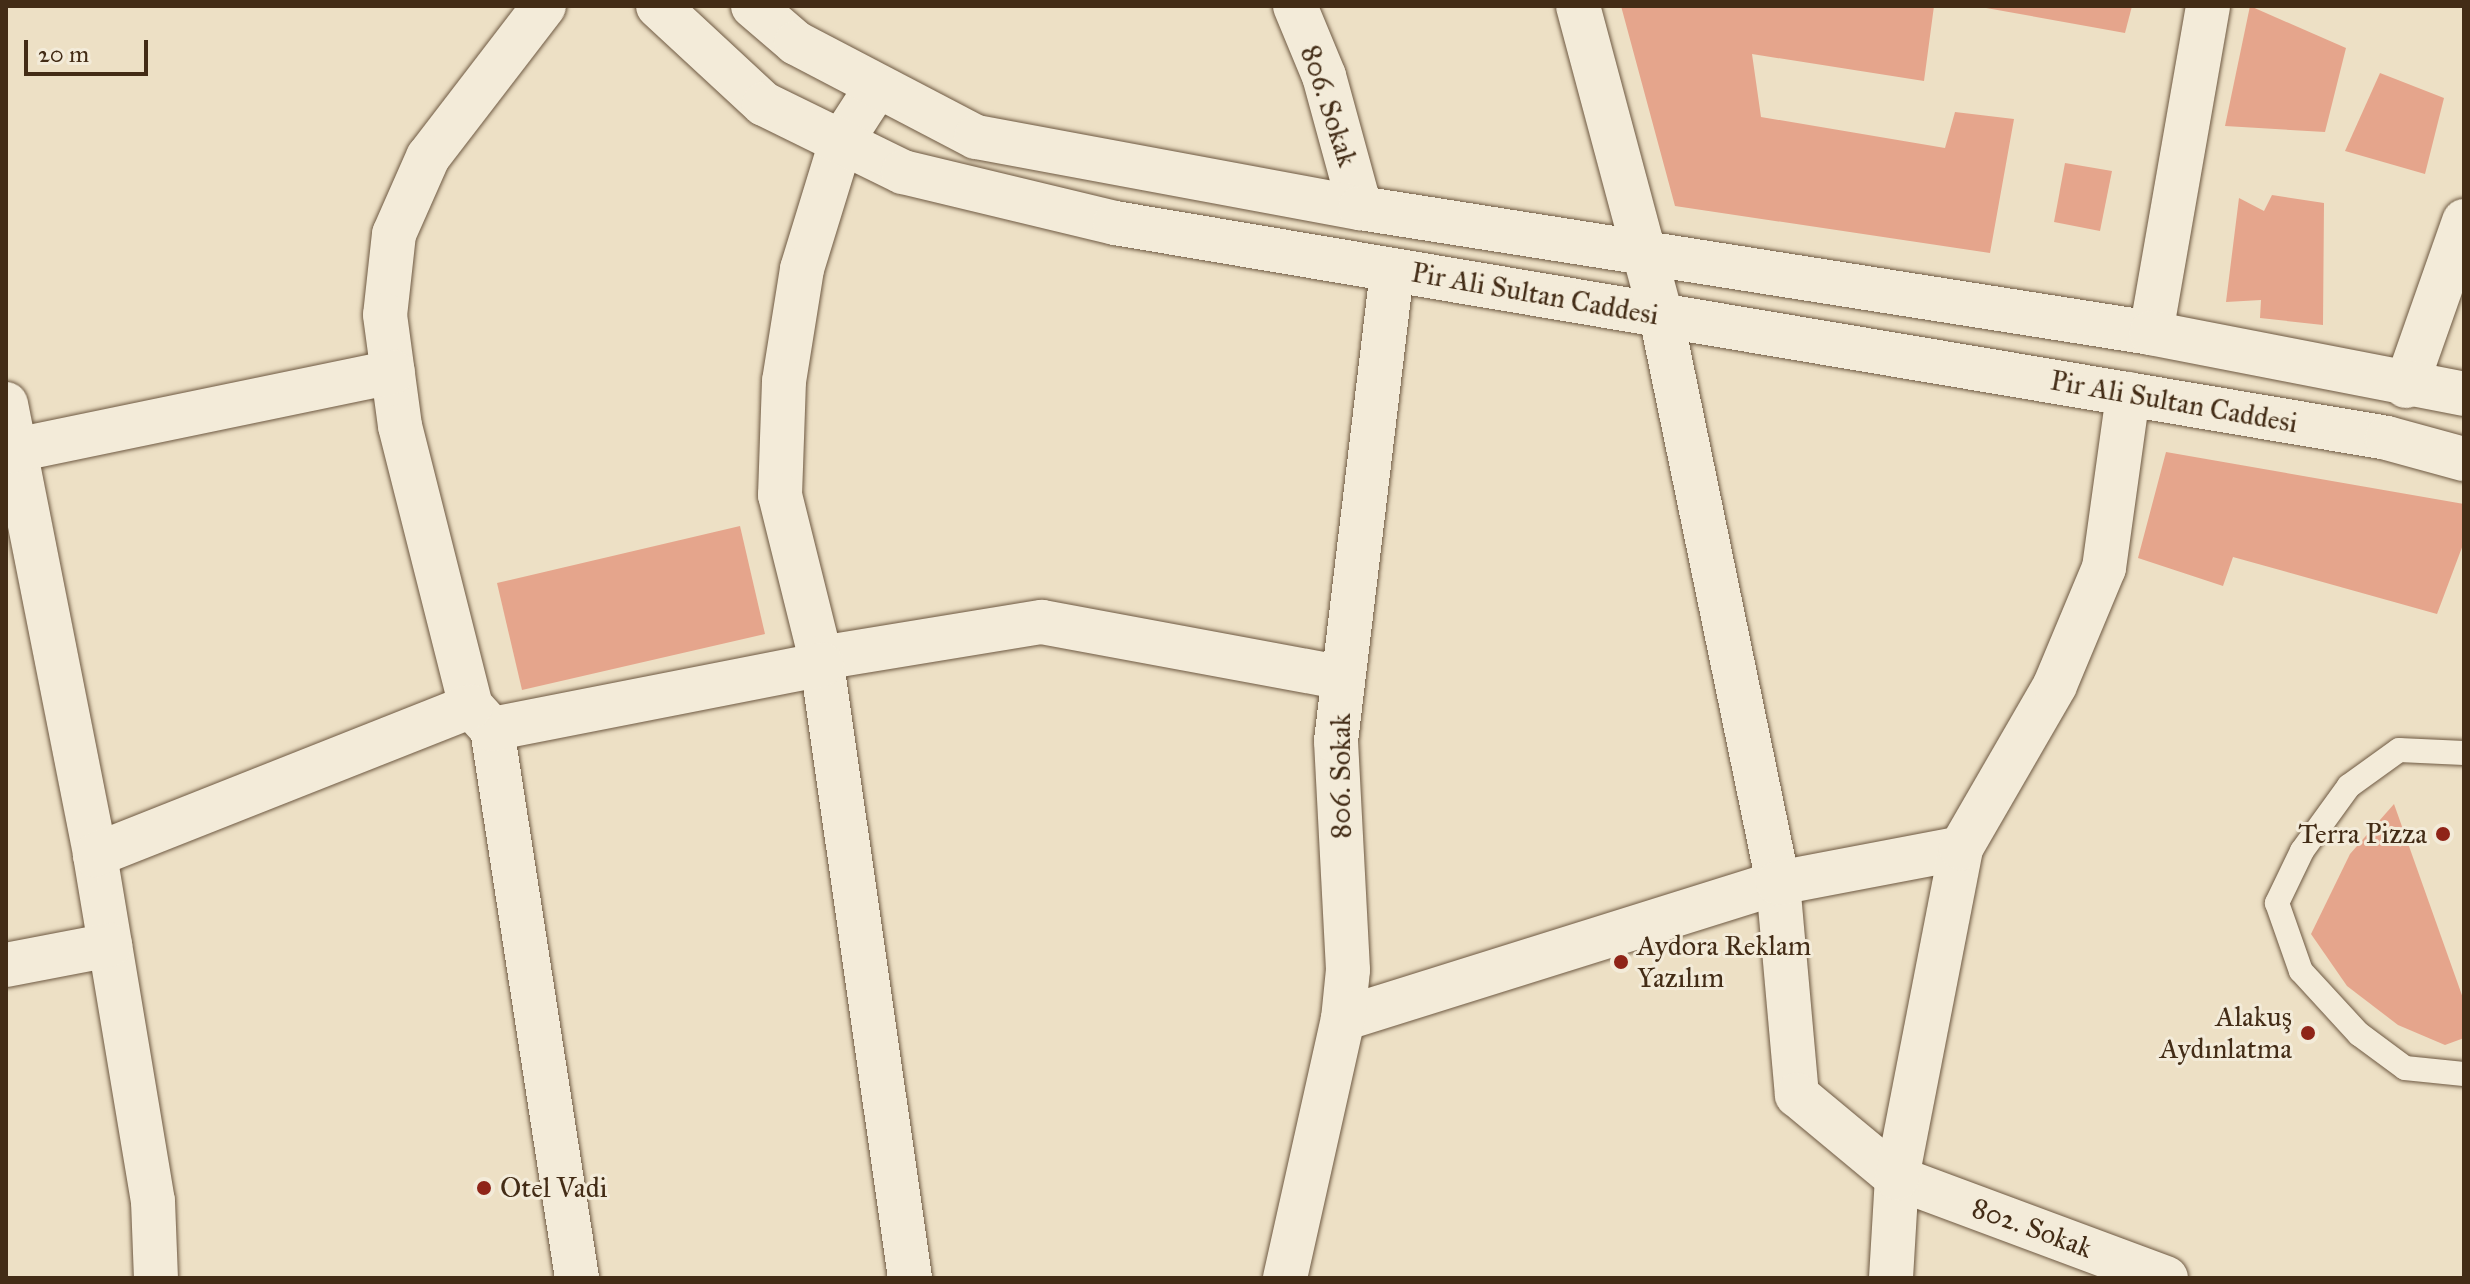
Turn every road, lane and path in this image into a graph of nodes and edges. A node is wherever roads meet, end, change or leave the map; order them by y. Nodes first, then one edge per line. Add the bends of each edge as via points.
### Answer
1 (544, 6) edge
2 (658, 6) edge
3 (753, 6) edge
4 (1295, 6) edge
5 (1578, 6) edge
6 (2208, 6) edge
7 (876, 88) junction
8 (841, 142) junction
9 (1360, 208) junction
10 (2464, 221) edge
11 (1638, 247) junction
12 (1392, 270) junction
13 (1661, 316) junction
14 (2151, 333) junction
15 (393, 372) junction
16 (2406, 386) junction
17 (2128, 394) junction
18 (2464, 394) edge
19 (6, 404) edge
20 (11, 451) edge
21 (2464, 459) edge
22 (822, 661) junction
23 (1343, 678) junction
24 (481, 718) junction
25 (2464, 753) edge
26 (1961, 848) junction
27 (95, 855) junction
28 (1778, 883) junction
29 (110, 945) junction
30 (6, 965) edge
31 (1343, 1019) junction
32 (2464, 1074) edge
33 (1897, 1178) junction
34 (156, 1278) edge
35 (577, 1278) edge
36 (910, 1278) edge
37 (1285, 1278) edge
38 (1891, 1278) edge
39 (2166, 1278) edge

1 - 15 street via 428,157 394,234 385,315
2 - 8 street, Pir Ali Sultan Caddesi via 764,104
3 - 7 street via 796,43
4 - 9 street, 806. Sokak via 1324,76
5 - 11 street, 802. Sokak
6 - 14 street
7 - 8 street
7 - 9 street via 976,137
8 - 12 street, Pir Ali Sultan Caddesi via 903,172 1115,223
8 - 22 street via 802,269 784,381 780,495
9 - 11 street
10 - 16 street
11 - 13 street, 802. Sokak
11 - 14 street
12 - 13 street, Pir Ali Sultan Caddesi
12 - 23 street, 806. Sokak
13 - 17 street, Pir Ali Sultan Caddesi
13 - 28 street, 802. Sokak
14 - 16 street
15 - 20 street
15 - 24 street
16 - 18 street
17 - 21 street, Pir Ali Sultan Caddesi via 2387,438
17 - 26 street via 2104,568 2055,685
19 - 20 street
20 - 27 street
22 - 23 street via 1042,622
22 - 24 street
22 - 36 street
23 - 31 street, 806. Sokak via 1336,741 1348,970
24 - 27 street
24 - 35 street
25 - 32 lane via 2399,750 2349,786 2302,851 2277,903 2301,971 2359,1034 2405,1068
26 - 28 street
26 - 33 street
27 - 29 street
28 - 31 street
28 - 33 street, 802. Sokak via 1797,1095
29 - 30 street
29 - 34 street via 153,1201
31 - 37 street, 806. Sokak
33 - 38 street
33 - 39 street, 802. Sokak

